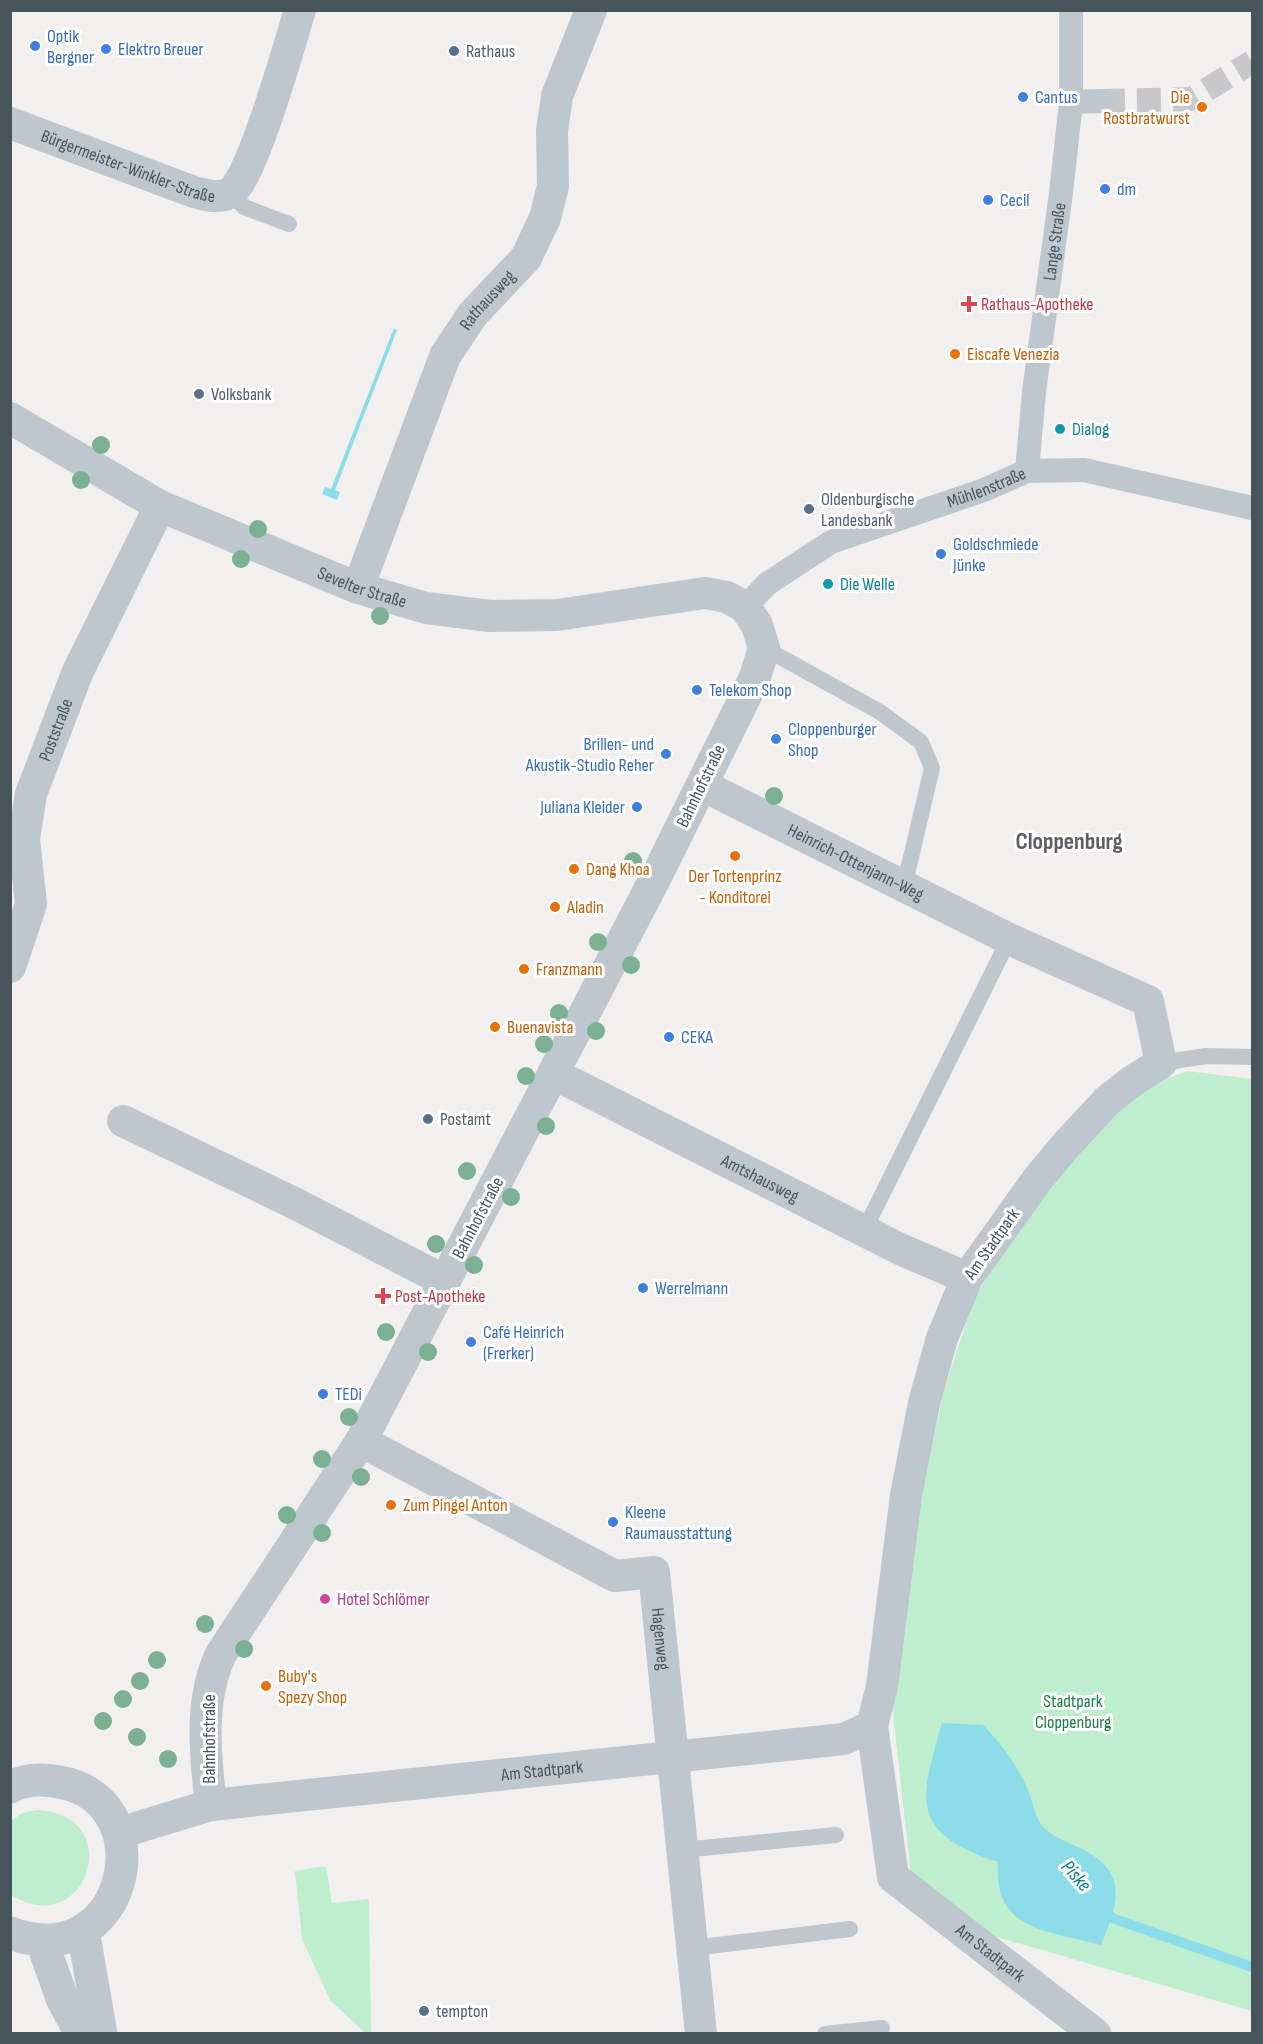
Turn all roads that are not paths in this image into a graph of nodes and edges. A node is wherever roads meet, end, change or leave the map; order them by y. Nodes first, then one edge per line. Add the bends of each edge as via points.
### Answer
1 (300, 10) edge
2 (591, 10) edge
3 (1071, 10) edge
4 (1101, 101) tunnel mouth
5 (1071, 102) junction
6 (10, 123) edge
7 (231, 193) junction
8 (289, 224) dead end
9 (10, 418) edge
10 (1027, 471) junction
11 (160, 506) junction
12 (1252, 508) edge
13 (358, 588) junction
14 (745, 607) junction
15 (764, 648) junction
16 (702, 785) junction
17 (904, 887) junction
18 (1009, 939) junction
19 (10, 967) edge
20 (1252, 1057) edge
21 (1161, 1063) junction
22 (554, 1074) junction
23 (123, 1121) dead end
24 (864, 1231) junction
25 (967, 1278) junction
26 (445, 1281) junction
27 (361, 1442) junction
28 (872, 1726) junction
29 (673, 1758) junction
30 (14, 1780) edge
31 (211, 1805) junction
32 (119, 1833) junction
33 (836, 1835) dead end
34 (682, 1850) junction
35 (850, 1929) dead end
36 (83, 1930) junction
37 (10, 1933) edge
38 (42, 1942) junction
39 (692, 1948) junction
40 (882, 2028) dead end
41 (81, 2034) edge
42 (101, 2034) edge
43 (701, 2034) edge
44 (825, 2034) edge
45 (1095, 2034) edge

1 - 7 street, Bürgermeister-Winkler-Straße via 271,105 241,182
2 - 13 street, Rathausweg via 557,96 552,131 553,186 544,218 526,258 473,314 445,356
3 - 5 street, Lange Straße
4 - 5 street
5 - 10 street, Lange Straße
6 - 7 street, Bürgermeister-Winkler-Straße via 194,192 212,197
7 - 8 lane via 244,207
9 - 11 street, Sevelter Straße
10 - 12 street, Mühlenstraße via 1084,470
10 - 14 street, Mühlenstraße via 984,490 831,542 767,584
11 - 13 street, Sevelter Straße
11 - 19 street, Poststraße via 78,671 31,794 24,839 32,904
13 - 14 street, Sevelter Straße via 426,608 490,616 557,615 705,593 727,597
14 - 15 street via 757,625
15 - 16 street, Bahnhofstraße
15 - 17 lane via 880,712 921,742 932,768
16 - 17 street, Heinrich-Ottenjann-Weg
16 - 22 street, Bahnhofstraße
17 - 18 street, Heinrich-Ottenjann-Weg
18 - 21 street via 1148,1001
18 - 24 lane
20 - 21 lane via 1206,1056
21 - 25 street, Am Stadtpark via 1108,1100 1067,1144
22 - 24 street, Amtshausweg
22 - 26 street, Bahnhofstraße
23 - 26 street
24 - 25 street, Amtshausweg
25 - 28 street, Am Stadtpark via 942,1338 924,1403 906,1495 882,1686
26 - 27 street, Bahnhofstraße
27 - 29 street, Hagenweg via 615,1576 654,1572
27 - 31 street, Bahnhofstraße via 221,1654 211,1676 206,1709
28 - 29 street, Am Stadtpark via 844,1739
28 - 45 street, Am Stadtpark via 893,1877
29 - 31 street, Am Stadtpark
29 - 34 street, Hagenweg
30 - 32 street via 45,1779 75,1786 98,1801
31 - 32 street, Bahnhofstraße
32 - 36 street via 121,1877 110,1903
33 - 34 lane
34 - 39 street, Hagenweg
35 - 39 lane
36 - 38 street via 63,1939
36 - 42 street
37 - 38 street
38 - 41 street via 62,1998
39 - 43 street, Hagenweg
40 - 44 lane

